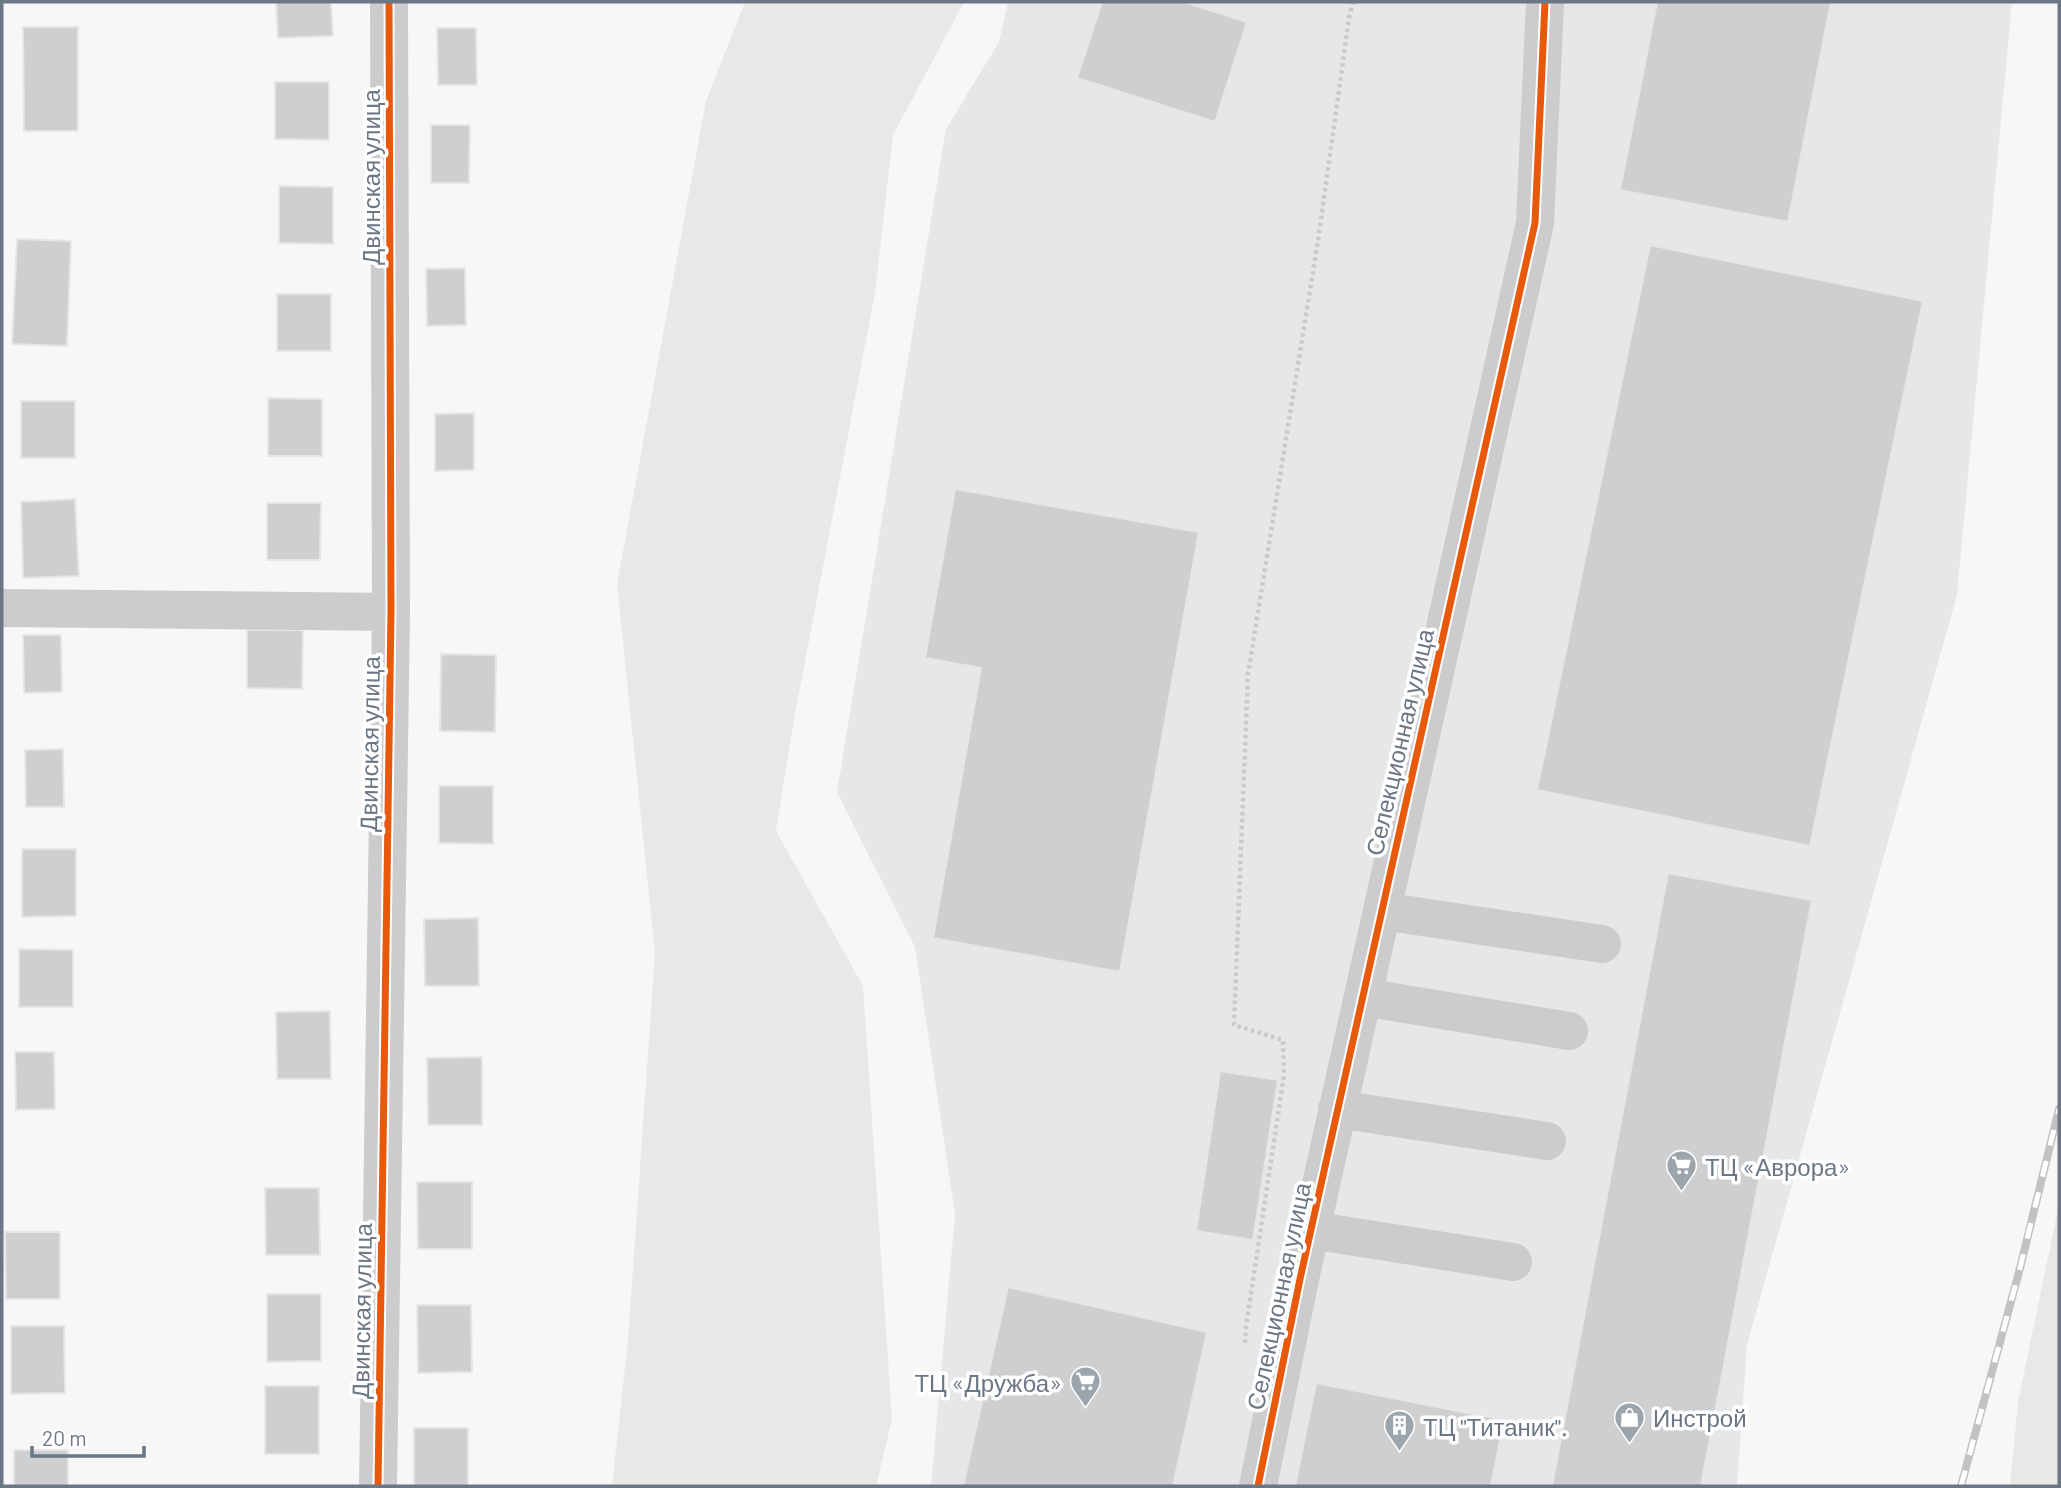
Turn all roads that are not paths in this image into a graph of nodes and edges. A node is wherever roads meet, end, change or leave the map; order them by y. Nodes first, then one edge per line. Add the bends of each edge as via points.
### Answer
1 (389, 2) edge
2 (1545, 2) edge
3 (2, 608) edge
4 (391, 612) junction
5 (1382, 911) junction
6 (1602, 944) dead end
7 (1363, 997) junction
8 (1569, 1031) dead end
9 (1338, 1110) junction
10 (1547, 1141) dead end
11 (1311, 1230) junction
12 (1513, 1262) dead end
13 (378, 1486) edge
14 (1258, 1486) edge

1 - 4 street, Двинская улица
2 - 5 street, Селекционная улица via 1535,223
3 - 4 street
4 - 13 street, Двинская улица
5 - 6 street
5 - 7 street, Селекционная улица
7 - 8 street
7 - 9 street, Селекционная улица
9 - 10 street
9 - 11 street, Селекционная улица
11 - 12 street
11 - 14 street, Селекционная улица

